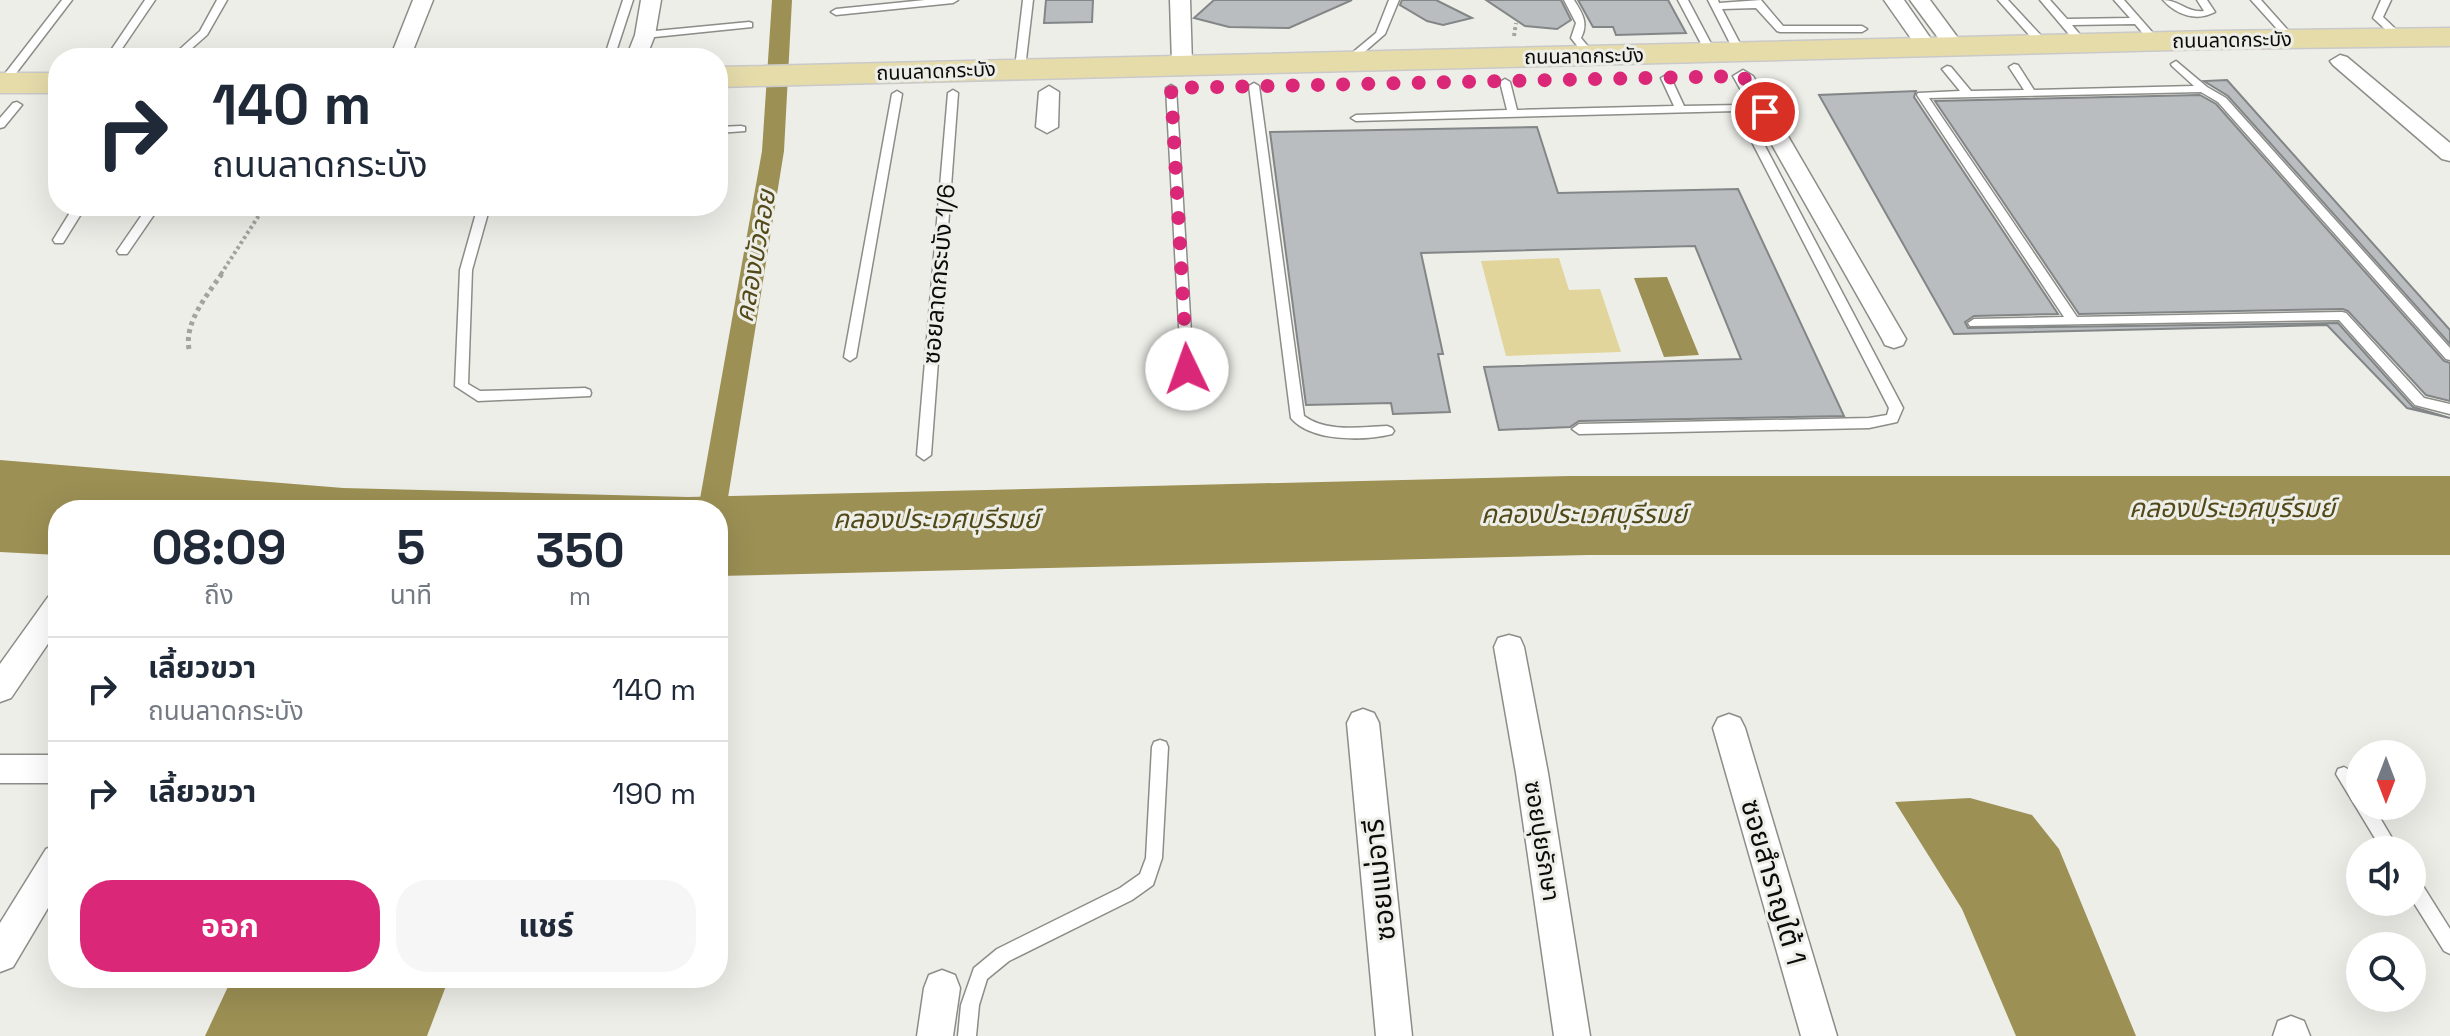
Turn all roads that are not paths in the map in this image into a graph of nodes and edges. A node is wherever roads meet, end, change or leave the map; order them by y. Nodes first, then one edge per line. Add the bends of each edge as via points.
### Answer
1 (67, 0) edge
2 (150, 0) edge
3 (222, 0) edge
4 (423, 0) edge
5 (628, 0) edge
6 (651, 0) edge
7 (953, 0) edge
8 (1028, 0) edge
9 (1180, 0) edge
10 (1394, 0) edge
11 (1569, 0) edge
12 (1683, 0) edge
13 (1894, 0) edge
14 (1920, 0) edge
15 (2003, 0) edge
16 (2045, 0) edge
17 (2119, 0) edge
18 (2168, 0) edge
19 (2202, 0) edge
20 (2256, 0) edge
21 (1757, 2) edge
22 (2385, 2) edge
23 (1715, 3) edge
24 (836, 12) dead end
25 (749, 25) dead end
26 (1862, 29) dead end
27 (645, 35) junction
28 (2063, 36) junction
29 (2450, 37) edge
30 (2400, 38) junction
31 (2291, 39) junction
32 (2156, 42) junction
33 (117, 48) edge
34 (187, 48) edge
35 (404, 48) edge
36 (612, 48) edge
37 (640, 48) edge
38 (1943, 54) junction
39 (1591, 56) junction
40 (2450, 60) edge
41 (1731, 61) junction
42 (2340, 61) junction
43 (1020, 68) junction
44 (1363, 72) junction
45 (1177, 76) junction
46 (728, 77) edge
47 (1666, 78) junction
48 (2022, 80) junction
49 (1505, 82) junction
50 (860, 84) junction
51 (48, 86) edge
52 (1254, 86) junction
53 (2203, 89) junction
54 (1049, 92) junction
55 (953, 93) junction
56 (897, 94) junction
57 (1968, 94) junction
58 (728, 96) edge
59 (4, 101) edge
60 (48, 104) edge
61 (1680, 109) junction
62 (1513, 113) junction
63 (1356, 118) dead end
64 (1047, 127) dead end
65 (741, 129) dead end
66 (728, 130) edge
67 (2450, 154) edge
68 (74, 216) edge
69 (147, 216) edge
70 (481, 216) edge
71 (59, 240) dead end
72 (123, 251) dead end
73 (2073, 321) junction
74 (1974, 323) dead end
75 (1894, 339) dead end
76 (2450, 356) edge
77 (850, 357) dead end
78 (585, 393) dead end
79 (1189, 398) dead end
80 (2450, 409) edge
81 (1579, 429) dead end
82 (1387, 431) dead end
83 (924, 455) dead end
84 (48, 619) edge
85 (1509, 647) dead end
86 (0, 689) edge
87 (1363, 723) dead end
88 (1729, 728) dead end
89 (1160, 747) dead end
90 (0, 769) edge
91 (48, 769) edge
92 (2344, 774) dead end
93 (2346, 777) edge
94 (45, 904) edge
95 (2426, 906) edge
96 (4, 944) edge
97 (2450, 945) edge
98 (942, 988) dead end
99 (935, 1036) edge
100 (967, 1036) edge
101 (1394, 1036) edge
102 (1572, 1036) edge
103 (1819, 1036) edge

1 - 59 lane
2 - 33 lane
3 - 34 lane via 204,33
4 - 35 street
5 - 36 lane
6 - 27 street
7 - 24 lane
8 - 43 lane
9 - 45 street
10 - 44 lane via 1380,34 1357,53
11 - 39 lane via 1580,18 1582,29 1576,38
12 - 41 lane
13 - 38 street
14 - 38 street
15 - 28 lane
16 - 28 lane
17 - 32 lane
18 - 19 lane via 2194,15 2210,12
20 - 31 lane
21 - 23 lane
21 - 26 lane via 1780,29
22 - 30 lane via 2378,18
23 - 41 lane
25 - 27 lane
27 - 37 street
28 - 32 main road, ถนนลาดกระบัง
28 - 38 main road, ถนนลาดกระบัง
29 - 30 main road, ถนนลาดกระบัง
30 - 31 main road, ถนนลาดกระบัง
31 - 32 main road, ถนนลาดกระบัง
32 - 42 main road, ถนนลาดกระบัง
32 - 48 main road, ถนนลาดกระบัง
32 - 53 lane
38 - 41 main road, ถนนลาดกระบัง
38 - 48 main road, ถนนลาดกระบัง
38 - 57 lane
39 - 41 main road, ถนนลาดกระบัง
39 - 44 main road, ถนนลาดกระบัง
40 - 42 main road, ถนนลาดกระบัง
41 - 47 main road, ถนนลาดกระบัง
41 - 75 street
42 - 67 street
43 - 45 main road, ถนนลาดกระบัง
43 - 50 main road, ถนนลาดกระบัง
44 - 45 main road, ถนนลาดกระบัง
44 - 49 main road, ถนนลาดกระบัง
44 - 52 main road, ถนนลาดกระบัง
45 - 52 main road, ถนนลาดกระบัง
45 - 54 main road, ถนนลาดกระบัง
45 - 79 lane
46 - 50 main road, ถนนลาดกระบัง
47 - 49 main road, ถนนลาดกระบัง
47 - 61 lane
48 - 53 lane
48 - 57 lane
49 - 62 lane
50 - 56 main road, ถนนลาดกระบัง
50 - 58 main road, ถนนลาดกระบัง
51 - 59 main road
52 - 82 lane via 1298,418 1308,428 1322,431
53 - 76 lane via 2222,100
54 - 55 main road, ถนนลาดกระบัง
54 - 64 street
55 - 56 main road, ถนนลาดกระบัง
55 - 83 lane, ซอยลาดกระบัง 1/6
56 - 77 lane
57 - 73 lane via 1922,95
59 - 60 main road
61 - 62 lane
61 - 81 lane via 1740,108 1896,408 1892,419 1869,423
62 - 63 lane
65 - 66 lane
68 - 71 lane
69 - 72 lane
70 - 78 lane via 466,270 461,386 478,396
73 - 74 lane
73 - 80 lane via 2342,316 2420,402
84 - 86 street
85 - 102 street, ซอยปุยรักษา
87 - 101 street, ซอยแม่อารี
88 - 103 street, ซอยสำราญใต้ 1
89 - 100 lane via 1154,858 1147,879 1003,955 980,974
90 - 91 street
92 - 93 lane
94 - 96 street
95 - 97 lane
98 - 99 street

